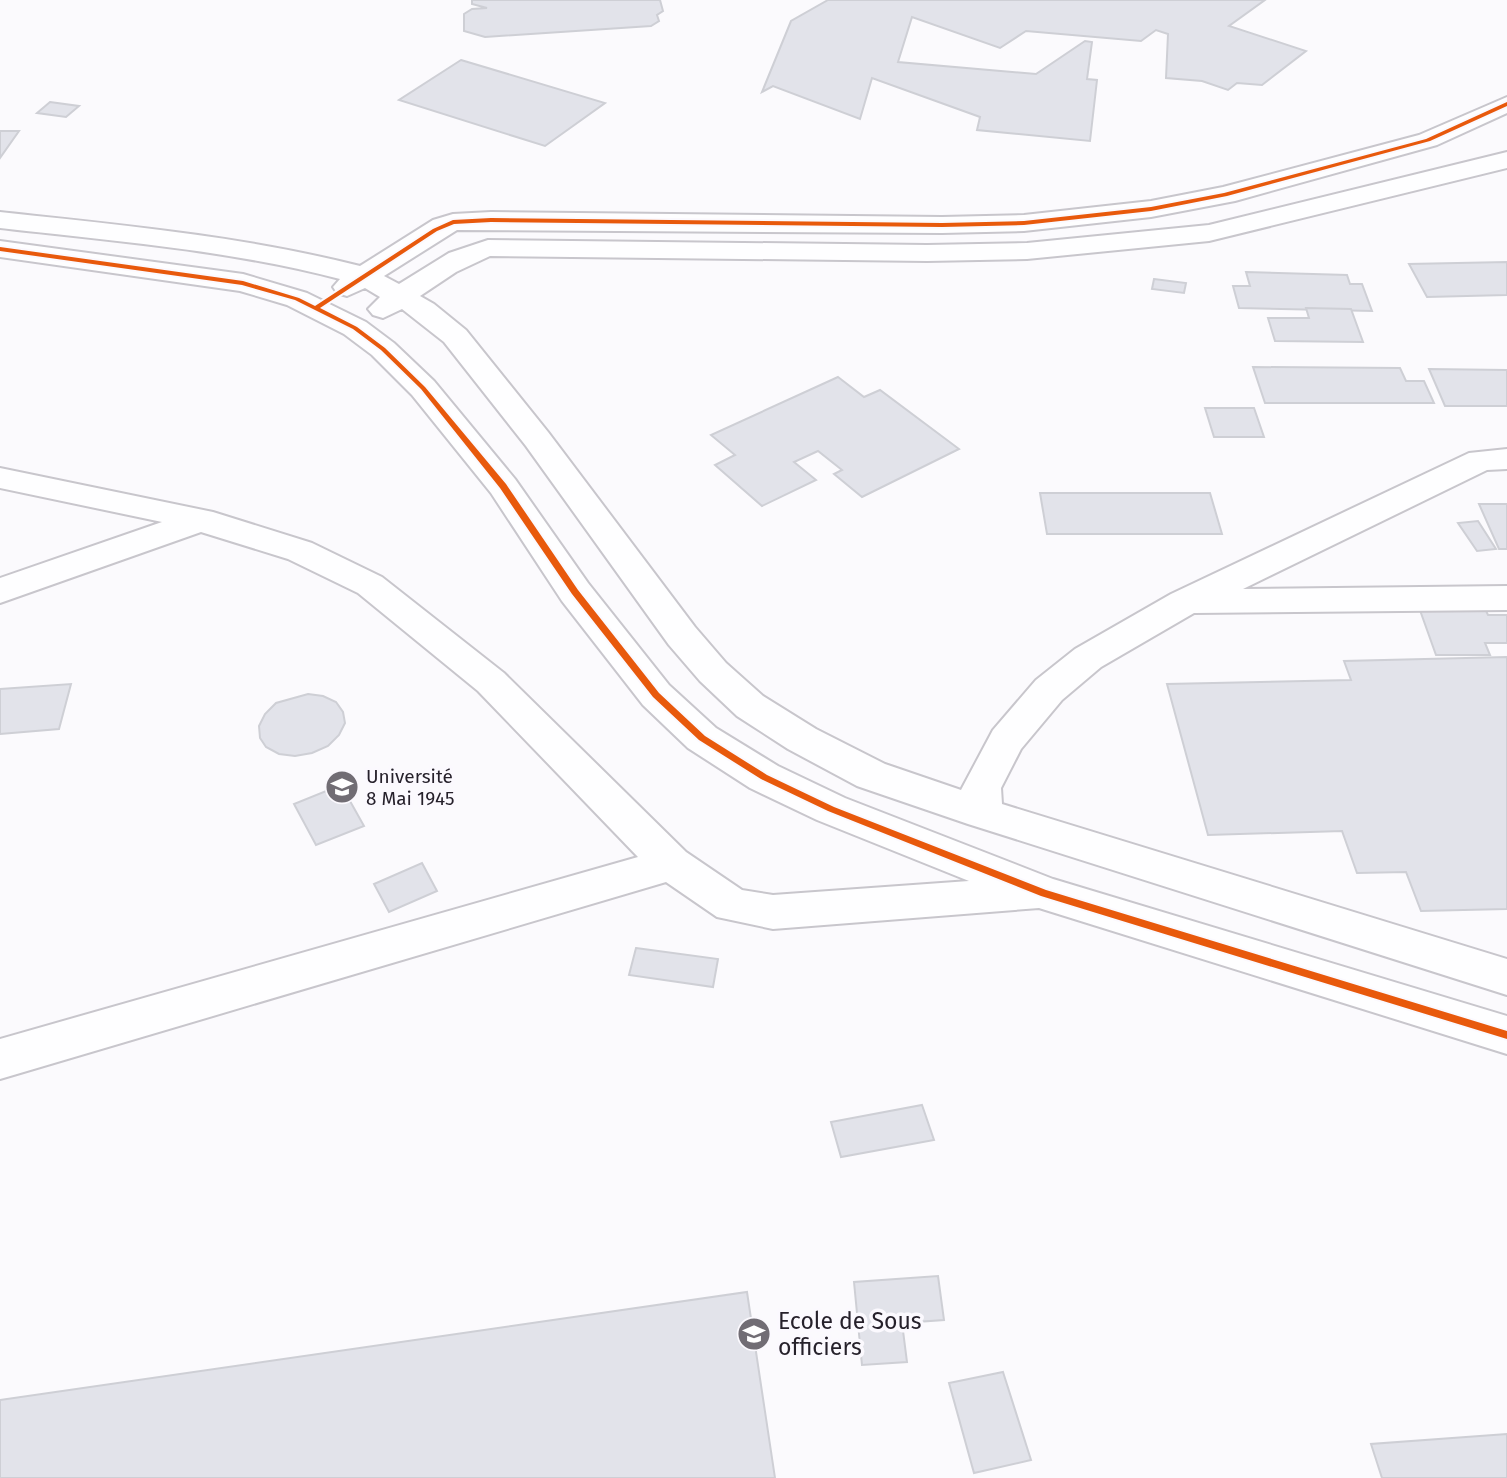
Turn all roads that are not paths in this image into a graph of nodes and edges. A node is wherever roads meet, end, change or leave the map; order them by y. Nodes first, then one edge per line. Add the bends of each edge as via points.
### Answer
1 (1507, 104) edge
2 (1507, 160) edge
3 (1308, 174) junction
4 (1343, 200) junction
5 (0, 220) edge
6 (0, 248) edge
7 (364, 276) junction
8 (402, 296) junction
9 (316, 308) junction
10 (355, 328) junction
11 (1507, 459) edge
12 (0, 478) edge
13 (201, 520) junction
14 (0, 591) edge
15 (1507, 598) edge
16 (1184, 603) junction
17 (982, 813) junction
18 (671, 864) junction
19 (1044, 892) junction
20 (1507, 977) edge
21 (1507, 1035) edge
22 (0, 1059) edge

1 - 3 street via 1428,140
2 - 4 street
3 - 4 street
3 - 7 street via 1151,209 1024,223 453,222
4 - 8 street via 1209,233 1027,251 488,248 468,253
5 - 7 street via 212,244
6 - 9 street via 243,283
7 - 8 street
7 - 9 street
8 - 10 street
8 - 17 street via 455,336 682,636 750,706 871,775
9 - 10 street
10 - 19 street via 423,388 503,486 575,592 656,695 702,737 764,777 831,809
11 - 16 street via 1481,460
12 - 13 street
13 - 14 street
13 - 18 street via 300,551 370,585 491,682
15 - 16 street
16 - 17 street via 1088,658 1049,690 1007,740 981,788
17 - 20 street
18 - 19 street via 732,905 774,912
18 - 22 street
19 - 21 street

